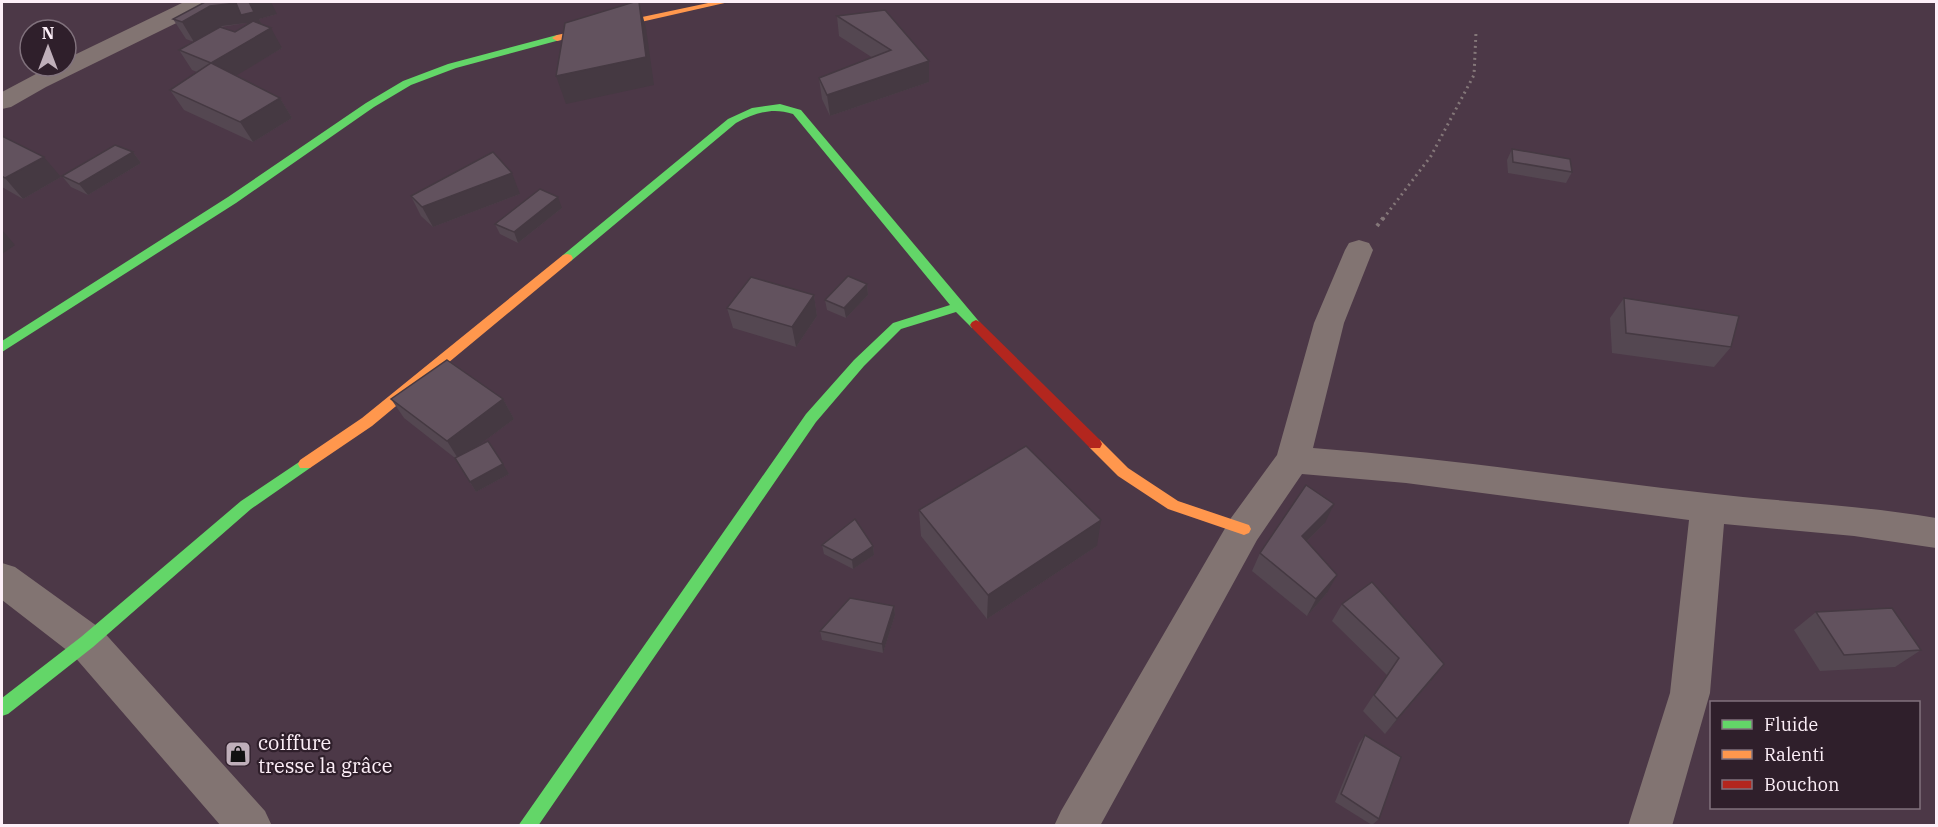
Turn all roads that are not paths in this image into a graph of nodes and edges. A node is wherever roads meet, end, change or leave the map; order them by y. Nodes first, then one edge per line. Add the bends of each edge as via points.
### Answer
1 (201, 2) edge
2 (724, 2) edge
3 (2, 102) edge
4 (1359, 250) road end
5 (958, 307) junction
6 (2, 347) edge
7 (1293, 460) junction
8 (1708, 508) junction
9 (1244, 529) junction
10 (1936, 533) edge
11 (2, 579) edge
12 (87, 642) junction
13 (2, 708) edge
14 (250, 825) edge
15 (527, 825) edge
16 (1076, 825) edge
17 (1650, 825) edge

1 - 3 street via 37,81
2 - 6 street via 538,42 407,83
4 - 7 street via 1329,323
5 - 9 street via 1123,472 1173,505
5 - 12 street via 797,112 786,106 748,111 732,120 367,422 246,505
5 - 15 street via 897,327 811,418
7 - 8 street via 1406,469
7 - 9 street
8 - 10 street
8 - 17 street via 1690,693
9 - 16 street
11 - 12 street
12 - 13 street
12 - 14 street

